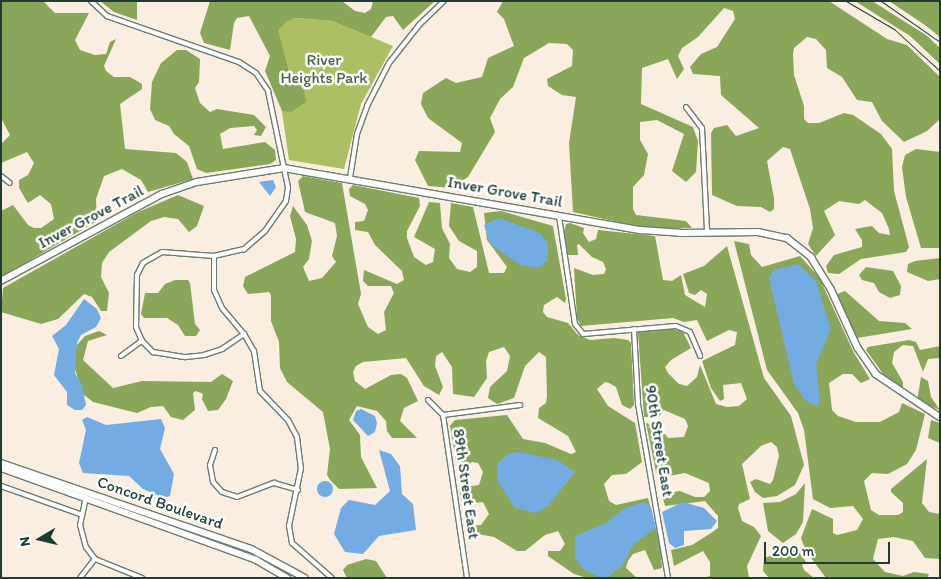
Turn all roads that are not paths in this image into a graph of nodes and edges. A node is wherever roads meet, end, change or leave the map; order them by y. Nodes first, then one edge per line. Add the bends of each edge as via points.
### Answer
1 (91, 1) edge
2 (444, 1) edge
3 (686, 107) dead end
4 (284, 168) junction
5 (1, 176) edge
6 (350, 178) junction
7 (10, 183) dead end
8 (559, 216) junction
9 (707, 232) junction
10 (214, 256) junction
11 (1, 281) edge
12 (634, 329) junction
13 (244, 334) junction
14 (142, 341) junction
15 (121, 356) dead end
16 (700, 356) dead end
17 (428, 400) dead end
18 (520, 405) dead end
19 (443, 415) junction
20 (940, 417) edge
21 (215, 450) dead end
22 (1, 463) edge
23 (1, 468) edge
24 (1, 486) edge
25 (298, 490) junction
26 (87, 495) junction
27 (80, 514) junction
28 (94, 559) junction
29 (80, 578) edge
30 (142, 578) edge
31 (288, 578) edge
32 (305, 578) edge
33 (332, 578) edge
34 (467, 578) edge
35 (668, 578) edge

1 - 4 street via 107,16 239,62 256,73 268,91
2 - 6 street via 420,24 389,63 357,134
3 - 9 street via 702,128
4 - 6 street, Inver Grove Trail
4 - 10 street via 288,188 286,201 265,231 244,249
4 - 11 street, Inver Grove Trail via 197,182 162,194
5 - 7 street
6 - 8 street, Inver Grove Trail
8 - 9 street, Inver Grove Trail via 658,232
8 - 12 street via 575,324 583,334
9 - 20 street, Inver Grove Trail via 758,232 787,238 811,258 831,289 858,348 876,374
10 - 13 street via 214,290 219,302
10 - 14 street via 162,252 143,263 137,275 136,327
12 - 16 street via 676,326 690,332
12 - 35 street, 90th Street East via 638,404
13 - 14 street via 222,349 186,357 153,352
13 - 25 street via 254,351 260,391 288,420 297,437 301,468
14 - 15 street
17 - 19 street, 89th Street East
18 - 19 street
19 - 34 street, 89th Street East
21 - 25 street via 210,465 213,482 222,492 237,497 274,483
22 - 26 main road, Concord Boulevard
23 - 26 main road, Concord Boulevard
24 - 27 street
25 - 33 street via 289,526 292,543
26 - 27 street
26 - 31 main road, Concord Boulevard via 256,560
26 - 32 main road, Concord Boulevard via 251,549
27 - 28 street via 82,539
28 - 29 street
28 - 30 street

